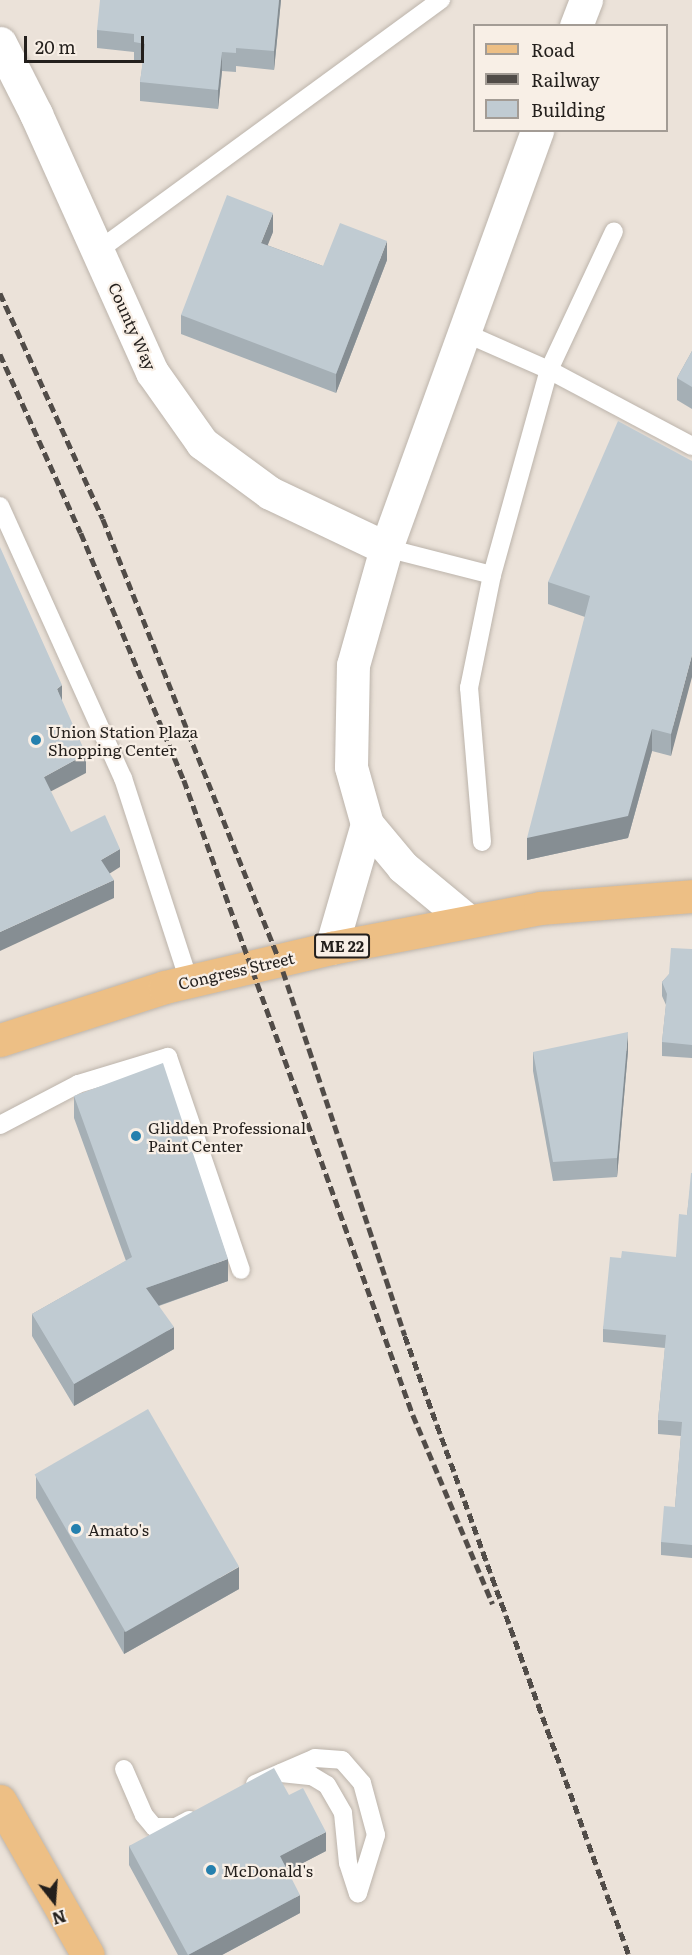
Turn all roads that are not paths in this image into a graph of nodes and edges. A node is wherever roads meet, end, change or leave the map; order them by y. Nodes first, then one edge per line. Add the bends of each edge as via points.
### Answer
1 (441, 0) edge
2 (586, 0) edge
3 (577, 24) edge
4 (0, 43) edge
5 (536, 132) edge
6 (614, 231) dead end
7 (99, 250) junction
8 (465, 333) junction
9 (549, 370) junction
10 (692, 446) edge
11 (0, 506) edge
12 (386, 548) junction
13 (492, 575) junction
14 (367, 824) junction
15 (482, 842) dead end
16 (692, 896) edge
17 (468, 921) junction
18 (331, 948) junction
19 (189, 981) junction
20 (0, 1040) edge
21 (0, 1125) edge
22 (241, 1270) dead end
23 (124, 1769) dead end
24 (276, 1773) junction
25 (236, 1794) edge
26 (0, 1801) edge
27 (206, 1811) edge
28 (88, 1955) edge

1 - 7 lane
2 - 3 street
4 - 7 street, County Way
5 - 8 street
6 - 9 lane
7 - 12 street, County Way via 152,372 202,443 270,493
8 - 9 lane
8 - 12 street
9 - 10 lane
9 - 13 lane
11 - 19 lane via 123,778
12 - 13 lane
12 - 14 street via 353,665 351,768
13 - 15 lane via 469,688
14 - 17 street via 403,867
14 - 18 street
16 - 17 main road, Congress Street / ME 22 via 540,908
17 - 18 main road, Congress Street / ME 22
18 - 19 main road, Congress Street / ME 22
19 - 20 main road, Congress Street / ME 22
21 - 22 lane via 78,1084 168,1057
23 - 27 lane via 144,1815 154,1827 176,1827
24 - 24 lane via 312,1776 327,1785 343,1813 348,1863 358,1893 376,1834 362,1783 342,1760 315,1758
24 - 25 lane
26 - 28 main road

